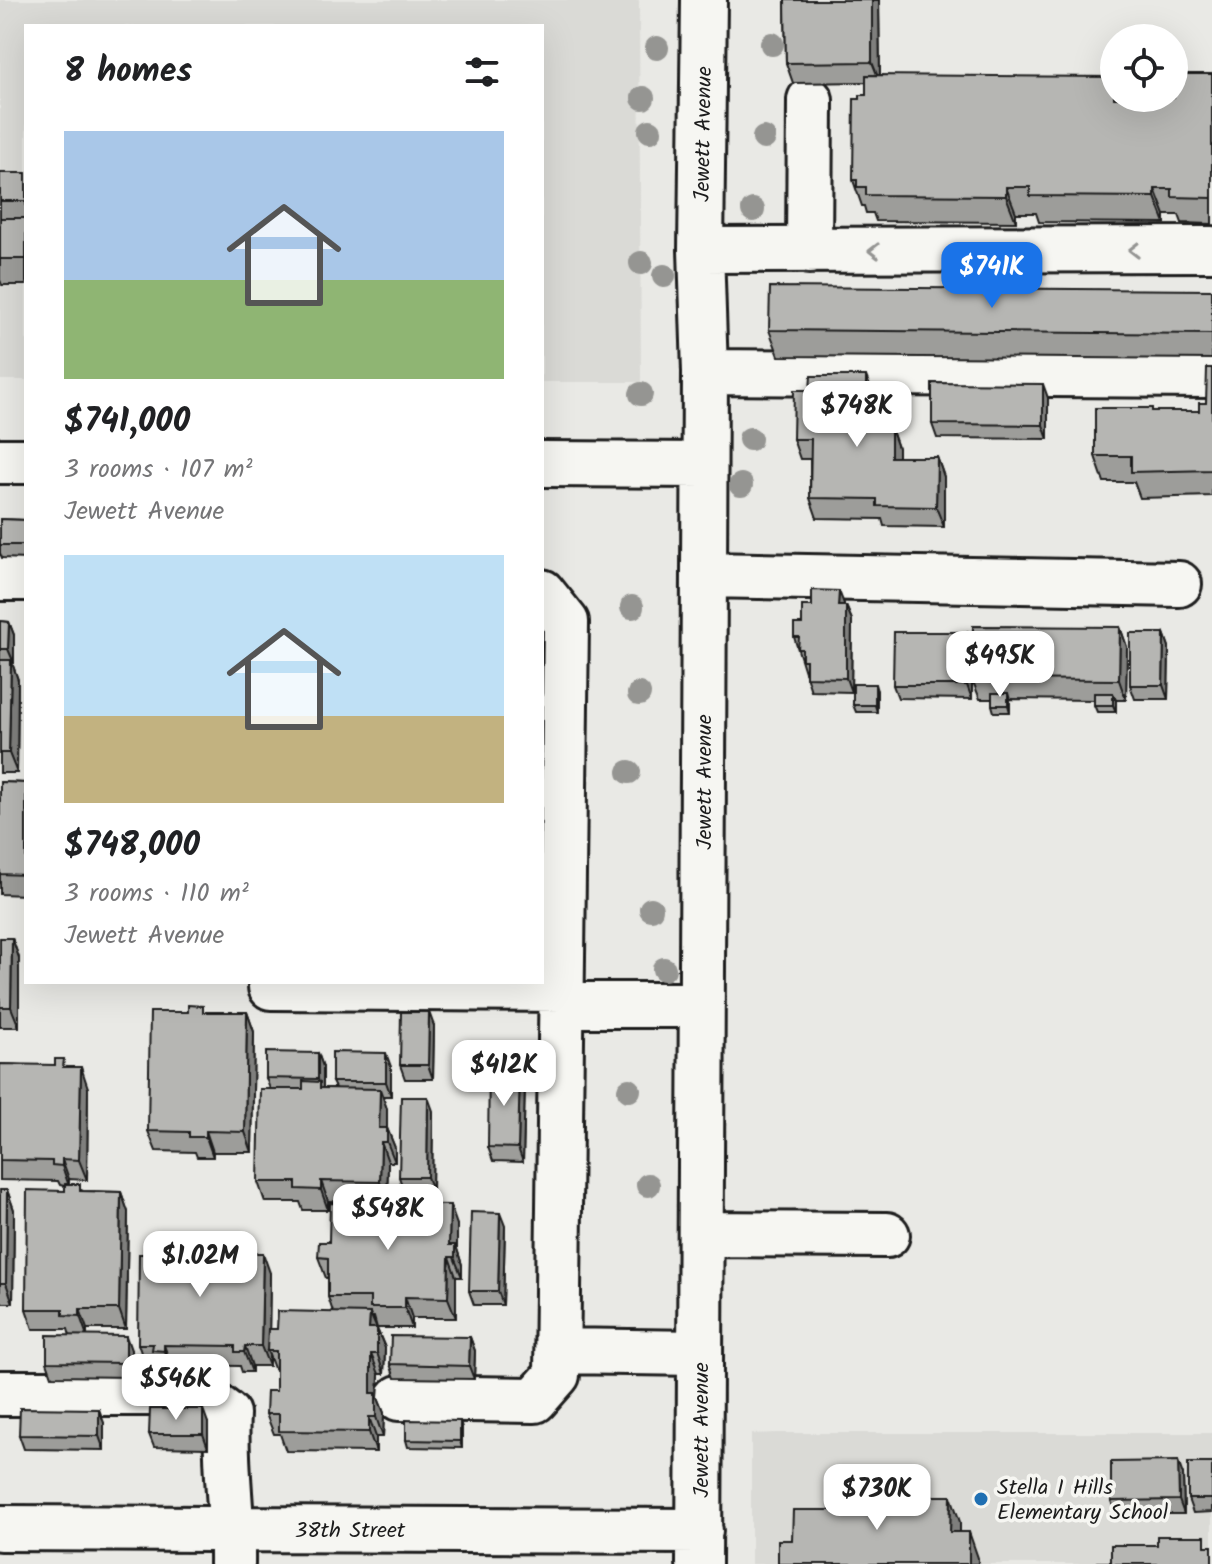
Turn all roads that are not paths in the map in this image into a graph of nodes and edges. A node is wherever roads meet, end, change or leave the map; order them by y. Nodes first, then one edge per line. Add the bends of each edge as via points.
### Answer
1 (704, 0) edge
2 (810, 100) dead end
3 (1212, 249) edge
4 (701, 250) junction
5 (809, 251) junction
6 (705, 372) junction
7 (1212, 375) edge
8 (0, 461) edge
9 (24, 461) edge
10 (544, 464) edge
11 (704, 465) junction
12 (704, 575) junction
13 (0, 578) edge
14 (24, 578) edge
15 (1179, 584) dead end
16 (544, 594) edge
17 (553, 804) edge
18 (456, 985) edge
19 (271, 987) dead end
20 (562, 990) junction
21 (702, 992) junction
22 (701, 1234) junction
23 (887, 1235) dead end
24 (558, 1351) junction
25 (700, 1353) junction
26 (0, 1393) edge
27 (399, 1398) dead end
28 (0, 1528) edge
29 (232, 1546) edge
30 (700, 1547) edge

1 - 4 street, Jewett Avenue
2 - 5 street
3 -> 5 street
4 - 5 street
4 - 6 street, Jewett Avenue
6 - 7 street
6 - 11 street, Jewett Avenue
8 - 9 street
10 - 11 street
11 - 12 street, Jewett Avenue
12 - 15 street
12 - 21 street, Jewett Avenue
13 - 14 street
16 - 17 street via 566,622
17 - 20 street
18 - 19 street
18 - 20 street
20 - 21 street
20 - 24 street
21 - 22 street, Jewett Avenue
22 - 23 street
22 - 25 street, Jewett Avenue
24 - 25 street
24 - 27 street via 557,1375 535,1400
25 - 30 street, Jewett Avenue
26 - 29 street via 199,1393 227,1414
28 - 29 street, 38th Street
29 - 30 street, 38th Street

